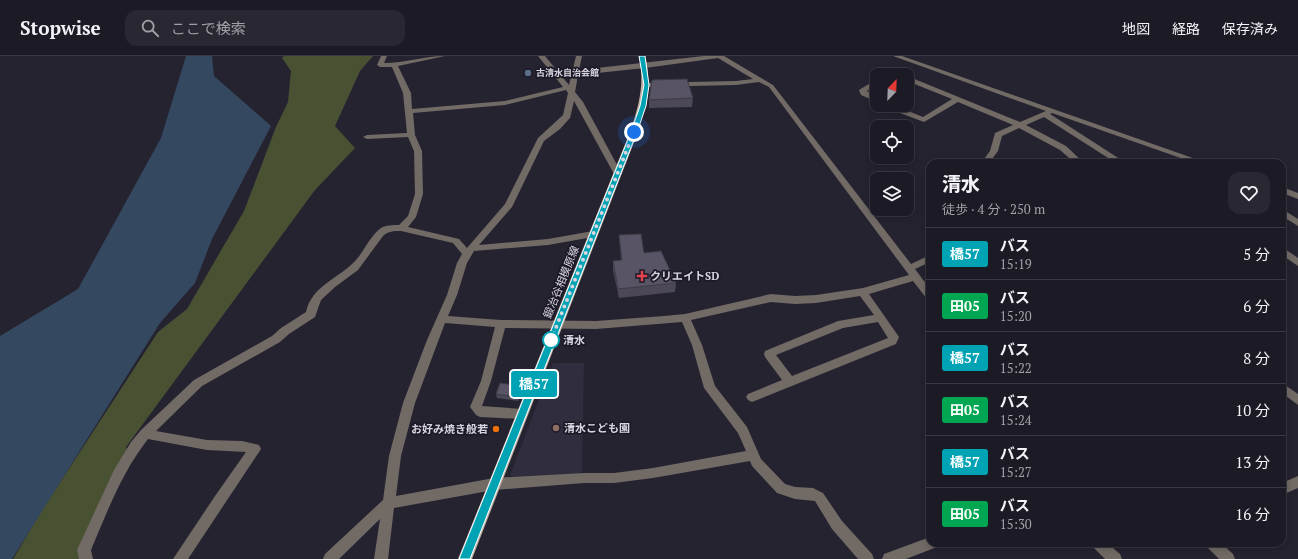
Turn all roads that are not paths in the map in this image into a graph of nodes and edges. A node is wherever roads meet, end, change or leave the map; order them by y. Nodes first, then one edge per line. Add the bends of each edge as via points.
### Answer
1 (384, 56) edge
2 (442, 56) edge
3 (540, 56) edge
4 (579, 56) edge
5 (642, 56) edge
6 (719, 56) edge
7 (903, 57) edge
8 (394, 65) junction
9 (644, 66) junction
10 (574, 73) junction
11 (760, 80) junction
12 (914, 81) edge
13 (647, 85) junction
14 (870, 86) edge
15 (571, 89) junction
16 (870, 96) edge
17 (957, 99) junction
18 (410, 112) junction
19 (904, 112) edge
20 (1048, 112) junction
21 (1018, 125) junction
22 (411, 135) junction
23 (367, 137) dead end
24 (988, 159) edge
25 (1075, 159) edge
26 (1116, 159) edge
27 (1191, 159) edge
28 (618, 174) junction
29 (1286, 215) edge
30 (1298, 223) edge
31 (401, 228) junction
32 (593, 234) junction
33 (469, 251) junction
34 (1286, 253) edge
35 (926, 261) edge
36 (1298, 263) edge
37 (912, 272) junction
38 (926, 291) edge
39 (863, 292) junction
40 (685, 318) junction
41 (880, 318) junction
42 (441, 319) junction
43 (501, 324) junction
44 (557, 324) junction
45 (790, 382) junction
46 (1286, 390) edge
47 (752, 397) dead end
48 (1298, 400) edge
49 (522, 414) junction
50 (145, 434) junction
51 (753, 455) junction
52 (1298, 482) edge
53 (494, 484) junction
54 (1286, 487) edge
55 (388, 503) junction
56 (926, 545) edge
57 (1102, 547) edge
58 (1216, 547) edge
59 (86, 559) edge
60 (180, 559) edge
61 (330, 559) edge
62 (381, 559) edge
63 (464, 559) edge
64 (867, 559) edge
65 (889, 559) edge
66 (1115, 559) edge
67 (1228, 559) edge

1 - 8 street via 380,65
2 - 8 street
3 - 15 street
4 - 10 street
5 - 9 main road, 鍛冶谷相模原線
6 - 9 street
6 - 11 street
7 - 20 street
8 - 18 street via 407,93
9 - 10 street
9 - 13 main road, 鍛冶谷相模原線
10 - 15 street
11 - 13 street
11 - 37 street via 771,86
12 - 17 street
13 - 28 main road, 鍛冶谷相模原線 via 643,106
14 - 16 street via 863,90
15 - 18 street via 504,103
15 - 28 street
15 - 33 street via 566,116 541,140 509,205
17 - 19 street via 924,120
17 - 21 street
18 - 22 street
20 - 21 street
20 - 26 street
20 - 27 street
21 - 24 street via 998,135 994,151
21 - 25 street via 1063,148
22 - 23 street
22 - 31 street via 418,151 419,194 412,217
28 - 32 main road, 鍛冶谷相模原線
29 - 30 street
31 - 33 street via 456,241
31 - 50 street via 391,228 381,233 360,262 347,275 321,293 311,307 311,314 276,339 198,383
32 - 33 street via 562,241
32 - 44 main road, 鍛冶谷相模原線
33 - 42 street
34 - 36 street
35 - 37 street
37 - 38 street
37 - 39 street
39 - 40 street via 816,299 771,298
39 - 41 street
40 - 44 street via 596,325
40 - 51 street via 697,345 710,388 743,430
41 - 45 street via 894,337 892,341
41 - 45 street via 842,324 769,354
42 - 43 street
42 - 55 street via 413,390 396,456
43 - 44 street
43 - 49 street via 486,381 476,407 480,412
44 - 49 main road, 鍛冶谷相模原線
45 - 47 street
46 - 48 street
49 - 53 main road, 鍛冶谷相模原線
50 - 59 street via 119,474 84,550
50 - 60 street via 207,445 255,449
51 - 53 street via 614,478
51 - 64 street via 781,489 819,497 837,526
52 - 54 street
53 - 55 street
53 - 63 main road, 鍛冶谷相模原線
55 - 61 street
55 - 62 street
56 - 65 street
57 - 66 street
58 - 67 street

